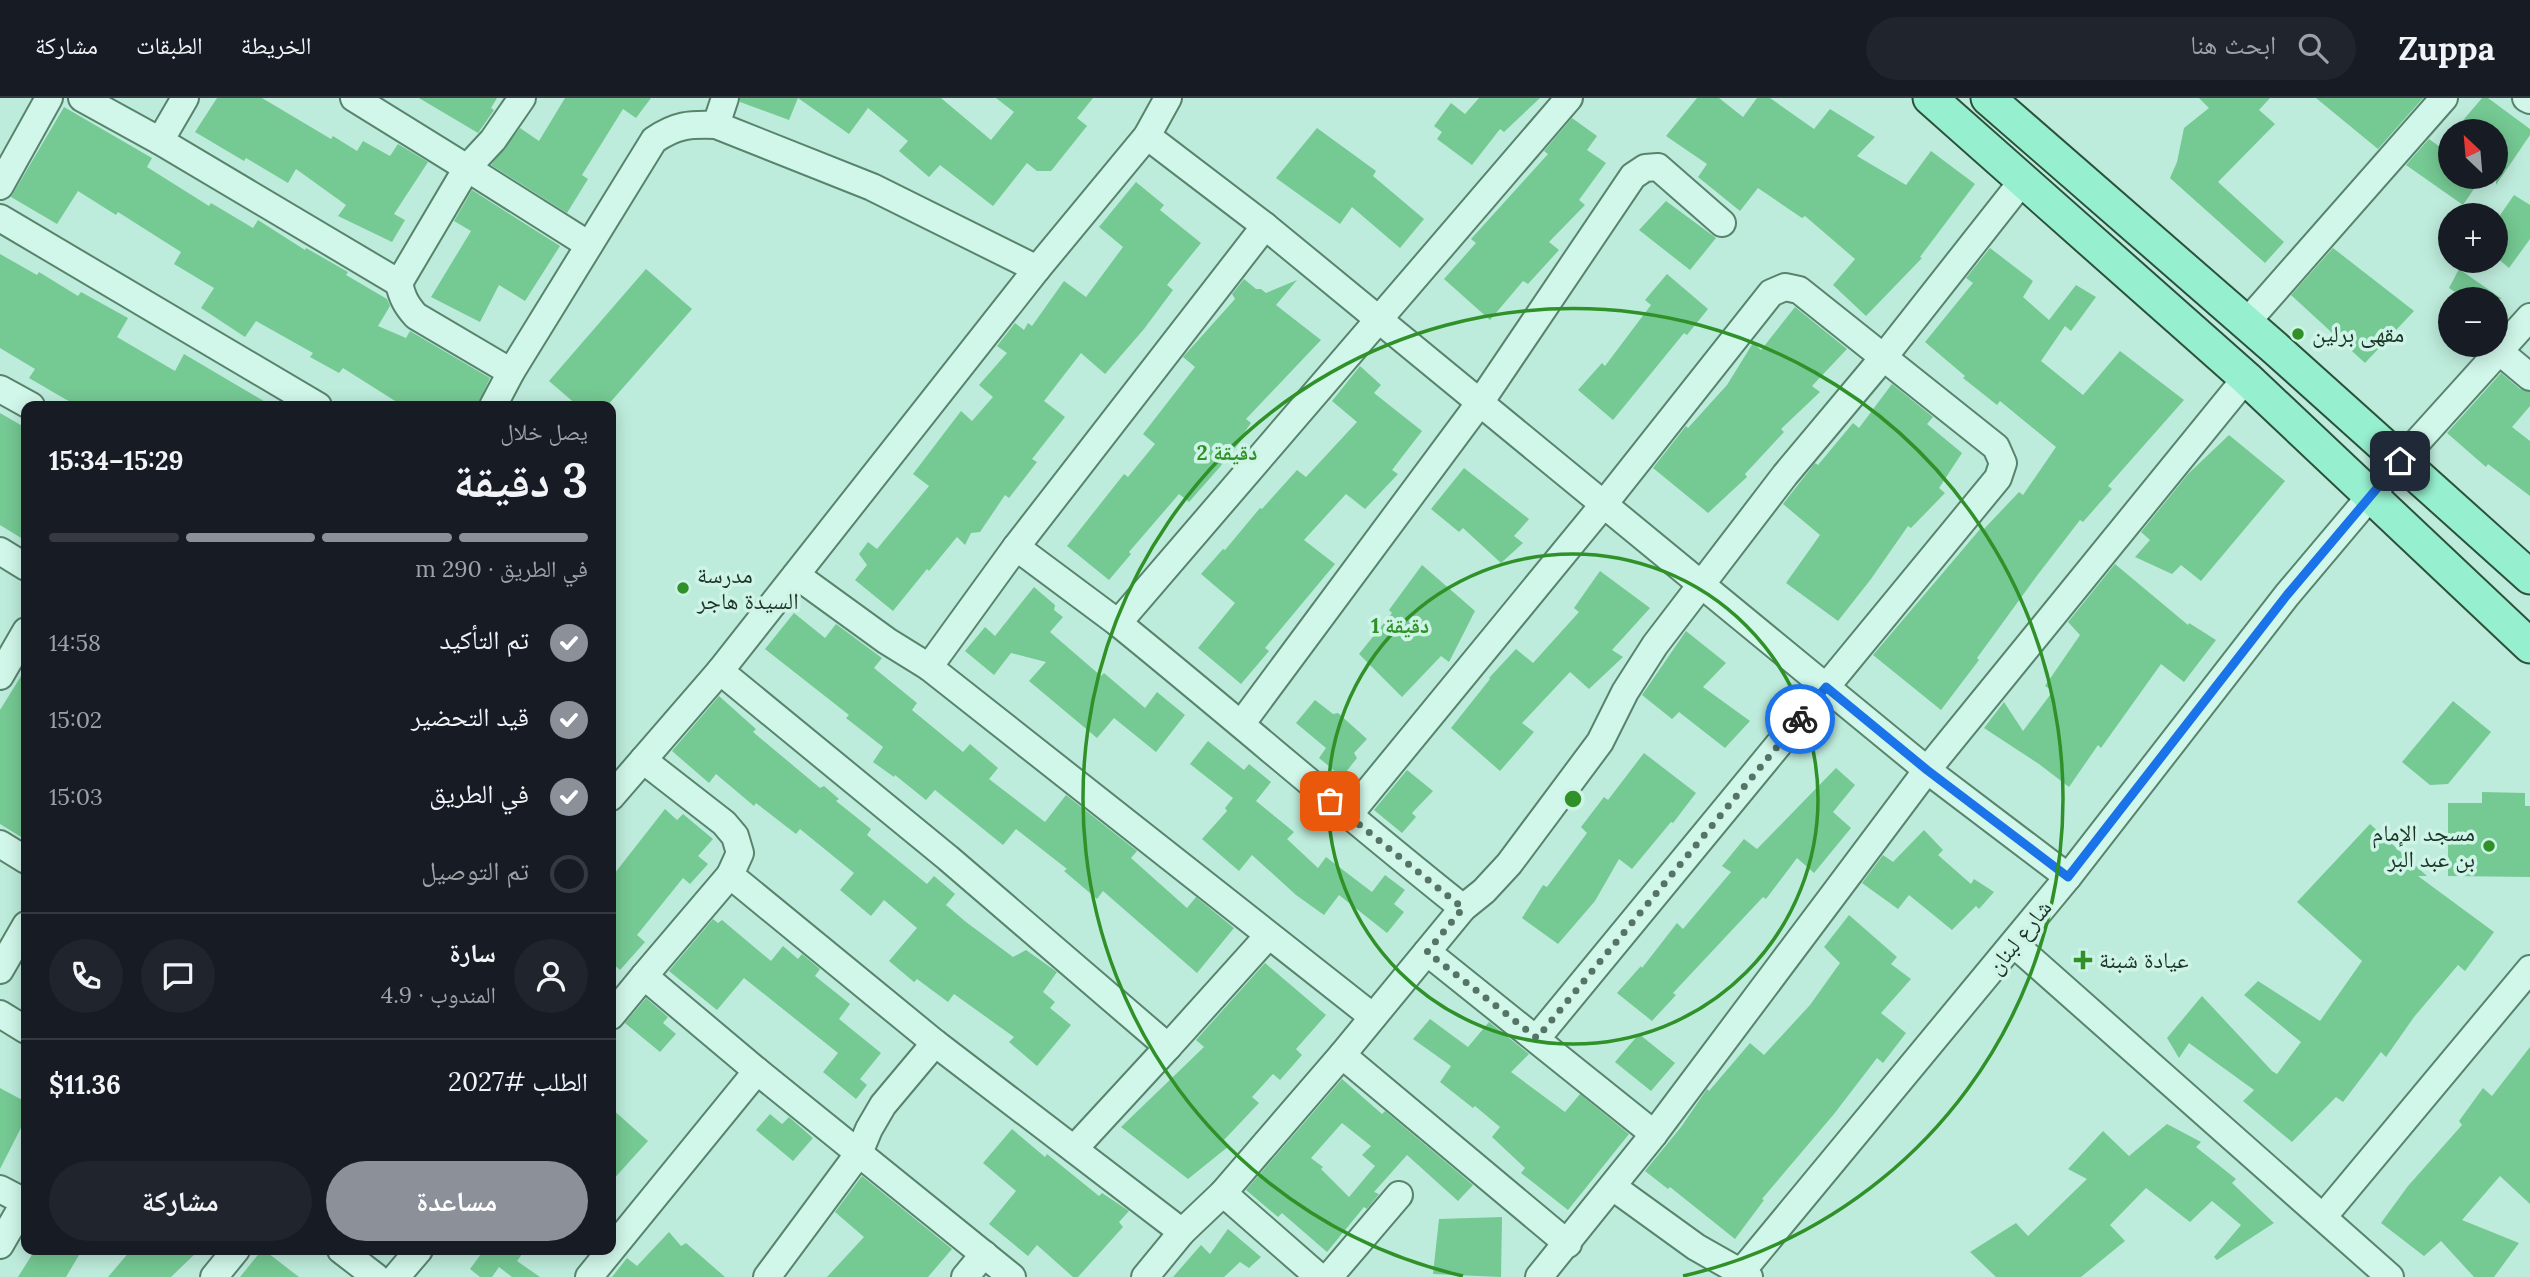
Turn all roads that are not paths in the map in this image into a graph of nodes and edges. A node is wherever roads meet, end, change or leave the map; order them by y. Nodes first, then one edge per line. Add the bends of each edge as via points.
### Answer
1 (48, 98) edge
2 (82, 98) edge
3 (185, 98) edge
4 (354, 98) edge
5 (522, 98) edge
6 (725, 98) edge
7 (1168, 98) edge
8 (1569, 98) edge
9 (1930, 98) edge
10 (1988, 98) edge
11 (2444, 98) edge
12 (716, 124) junction
13 (1147, 136) junction
14 (160, 141) junction
15 (467, 168) junction
16 (2024, 179) junction
17 (0, 186) edge
18 (0, 218) edge
19 (1722, 223) dead end
20 (1265, 226) junction
21 (589, 245) junction
22 (1037, 269) junction
23 (399, 283) junction
24 (2530, 317) edge
25 (1380, 320) junction
26 (2246, 323) junction
27 (2508, 343) edge
28 (2495, 357) edge
29 (2506, 357) edge
30 (1883, 358) junction
31 (511, 372) junction
32 (2530, 377) edge
33 (2246, 378) junction
34 (0, 389) edge
35 (22, 401) edge
36 (309, 401) edge
37 (496, 401) edge
38 (1481, 401) junction
39 (2400, 461) junction
40 (2370, 497) junction
41 (1604, 504) junction
42 (1016, 547) junction
43 (0, 551) edge
44 (21, 565) edge
45 (796, 575) junction
46 (2530, 576) edge
47 (1701, 585) junction
48 (1118, 623) junction
49 (21, 640) edge
50 (2530, 646) edge
51 (929, 667) junction
52 (720, 671) junction
53 (0, 676) edge
54 (1826, 687) junction
55 (1242, 723) junction
56 (643, 760) junction
57 (1927, 770) junction
58 (616, 791) edge
59 (1348, 816) junction
60 (0, 844) edge
61 (21, 857) edge
62 (730, 875) junction
63 (2068, 877) junction
64 (1463, 908) junction
65 (21, 934) edge
66 (1268, 936) junction
67 (2014, 944) junction
68 (1427, 952) junction
69 (2530, 969) edge
70 (0, 970) edge
71 (644, 976) junction
72 (616, 1010) edge
73 (0, 1014) edge
74 (1373, 1017) junction
75 (21, 1027) edge
76 (1537, 1038) junction
77 (935, 1043) junction
78 (1168, 1047) junction
79 (1342, 1055) junction
80 (757, 1071) junction
81 (1654, 1134) junction
82 (1074, 1149) junction
83 (859, 1153) junction
84 (1613, 1187) junction
85 (0, 1189) edge
86 (1223, 1193) junction
87 (1399, 1195) dead end
88 (21, 1199) edge
89 (21, 1209) edge
90 (2324, 1216) junction
91 (1182, 1232) junction
92 (616, 1234) edge
93 (1568, 1244) junction
94 (0, 1245) edge
95 (984, 1254) junction
96 (232, 1255) edge
97 (347, 1255) edge
98 (415, 1255) edge
99 (1743, 1275) edge
100 (214, 1277) edge
101 (376, 1277) edge
102 (396, 1277) edge
103 (767, 1277) edge
104 (965, 1277) edge
105 (1012, 1277) edge
106 (1145, 1277) edge
107 (1319, 1277) edge
108 (1329, 1277) edge
109 (1539, 1277) edge
110 (2390, 1277) edge

1 - 17 street
2 - 14 street
3 - 14 street
4 - 15 street
5 - 15 street
6 - 12 street
7 - 13 street
8 - 25 street
9 - 16 main road
10 - 26 main road
11 - 26 street
12 - 21 street via 671,128 654,140
12 - 22 street via 872,187
13 - 20 street
13 - 22 street
14 - 23 street
15 - 21 street
15 - 23 street
16 - 30 street
16 - 33 main road
18 - 36 street
19 - 38 street via 1658,167 1644,168 1633,176
20 - 25 street
20 - 42 street
21 - 31 street
22 - 45 street
23 - 31 street via 406,306 416,316
24 - 27 street, شارع لبنان
25 - 38 street
25 - 48 street
26 - 39 main road
28 - 39 street, شارع لبنان
29 - 32 street
30 - 41 street via 1799,290 1785,287 1771,293
30 - 47 street
30 - 54 street via 1996,447 2003,463 1998,478
31 - 37 street
33 - 40 main road
33 - 57 street
34 - 35 street
38 - 41 street
38 - 55 street
39 - 40 street, شارع لبنان
39 - 46 main road
40 - 50 main road
40 - 63 street, شارع لبنان via 2287,595
41 - 47 street
41 - 59 street
42 - 48 street
42 - 51 street
43 - 44 street
45 - 51 street
45 - 52 street
47 - 54 street
47 - 64 street via 1655,645 1600,743 1509,864
48 - 55 street
49 - 53 street
51 - 66 street
52 - 56 street
52 - 78 street
54 - 57 street
54 - 76 street
55 - 59 street
56 - 58 street
56 - 62 street via 735,836 740,853
57 - 63 street
57 - 81 street
59 - 64 street
60 - 61 street
62 - 71 street
62 - 77 street
63 - 67 street, شارع لبنان
64 - 68 street
65 - 70 street
66 - 74 street
66 - 78 street
67 - 90 street
67 - 99 street, شارع لبنان
68 - 74 street
68 - 76 street
69 - 90 street
71 - 72 street
71 - 80 street
73 - 75 street
74 - 79 street
76 - 81 street
77 - 82 street
77 - 83 street via 883,1105
78 - 82 street
79 - 86 street
79 - 93 street
80 - 83 street
80 - 92 street
81 - 84 street
82 - 91 street
83 - 95 street
83 - 103 street
84 - 93 street
84 - 99 street
85 - 88 street
86 - 91 street
86 - 107 street
87 - 108 street
89 - 94 street
90 - 110 street
91 - 106 street
93 - 109 street
95 - 104 street
95 - 105 street
96 - 100 street
97 - 101 street
98 - 102 street

